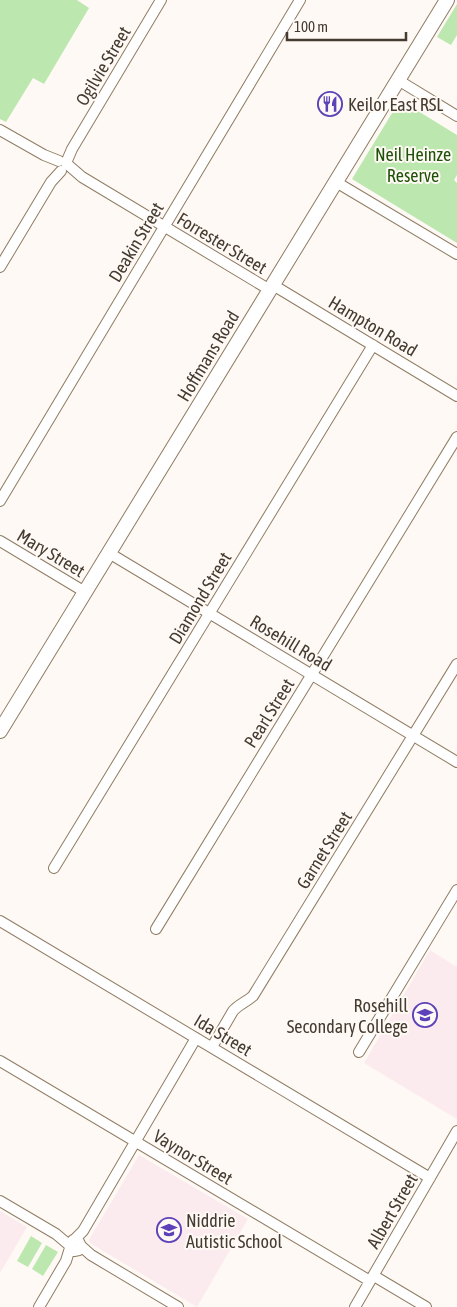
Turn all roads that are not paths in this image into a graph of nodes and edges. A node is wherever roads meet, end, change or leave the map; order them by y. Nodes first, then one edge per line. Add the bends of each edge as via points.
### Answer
1 (161, 0) edge
2 (300, 0) edge
3 (447, 0) edge
4 (398, 80) junction
5 (457, 116) edge
6 (0, 130) edge
7 (61, 165) junction
8 (336, 182) junction
9 (164, 227) junction
10 (457, 254) edge
11 (0, 267) edge
12 (271, 288) junction
13 (373, 345) junction
14 (457, 396) edge
15 (457, 437) edge
16 (0, 500) edge
17 (0, 541) edge
18 (109, 553) junction
19 (85, 592) junction
20 (210, 613) junction
21 (457, 664) edge
22 (312, 674) junction
23 (0, 731) edge
24 (414, 736) junction
25 (457, 762) edge
26 (54, 868) dead end
27 (457, 890) edge
28 (0, 921) edge
29 (156, 929) dead end
30 (196, 1038) junction
31 (212, 1047) junction
32 (359, 1052) dead end
33 (0, 1061) edge
34 (457, 1131) edge
35 (136, 1142) junction
36 (430, 1178) junction
37 (0, 1201) edge
38 (75, 1246) junction
39 (372, 1278) junction
40 (39, 1307) edge
41 (178, 1307) edge
42 (355, 1307) edge
43 (426, 1307) edge

1 - 7 street, Ogilvie Street
2 - 9 street, Deakin Street
3 - 4 main road, Hoffmans Road
4 - 5 street
4 - 8 main road, Hoffmans Road
6 - 7 street, Forrester Street
7 - 9 street, Forrester Street
7 - 11 street, Ogilvie Street
8 - 10 street
8 - 12 main road, Hoffmans Road
9 - 12 street, Forrester Street
9 - 16 street, Deakin Street
12 - 13 street, Hampton Road
12 - 18 main road, Hoffmans Road
13 - 14 street, Hampton Road
13 - 20 street, Diamond Street
15 - 22 street, Pearl Street
17 - 19 street, Mary Street
18 - 19 main road, Hoffmans Road
18 - 20 street, Rosehill Road
19 - 23 main road, Hoffmans Road
20 - 22 street, Rosehill Road
20 - 26 street, Diamond Street
21 - 24 street, Garnet Street
22 - 24 street, Rosehill Road
22 - 29 street, Pearl Street
24 - 25 street, Rosehill Road
24 - 31 street, Garnet Street via 253,996 233,1011
27 - 32 street
28 - 30 street, Ida Street
30 - 31 street, Ida Street
30 - 35 street
31 - 36 street, Ida Street
33 - 35 street, Vaynor Street
34 - 36 street, Albert Street
35 - 38 street
35 - 39 street, Vaynor Street
36 - 39 street, Albert Street
37 - 38 street
38 - 40 street
38 - 41 street
39 - 42 street, Albert Street
39 - 43 street, Vaynor Street

